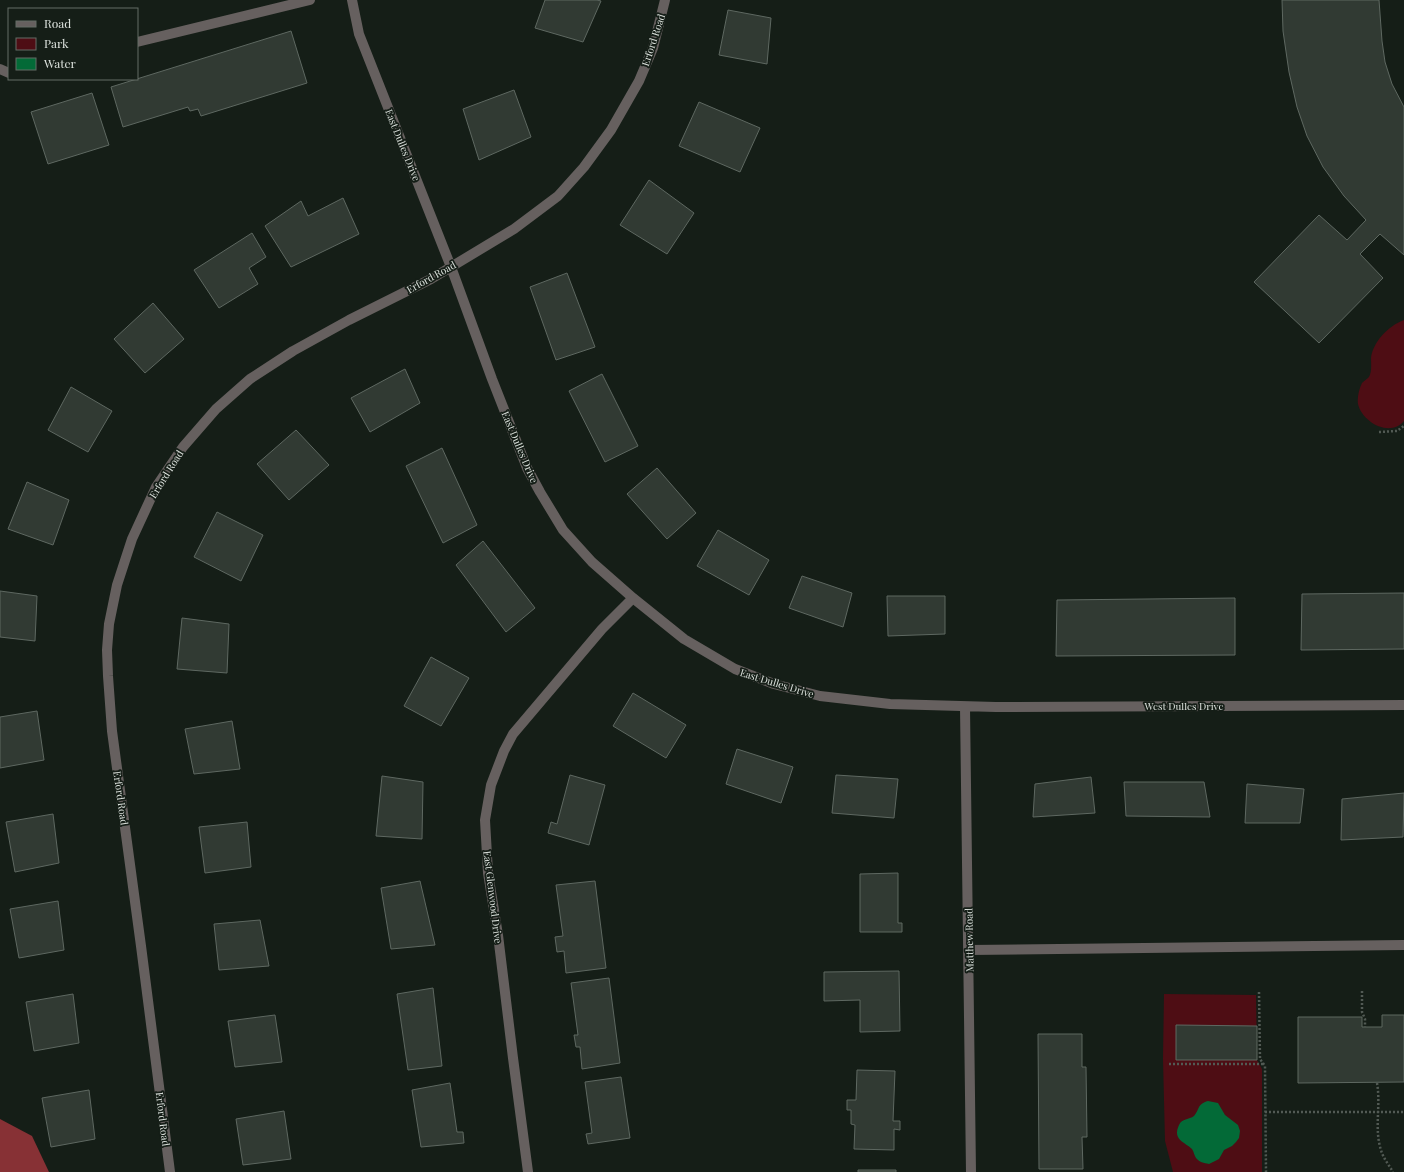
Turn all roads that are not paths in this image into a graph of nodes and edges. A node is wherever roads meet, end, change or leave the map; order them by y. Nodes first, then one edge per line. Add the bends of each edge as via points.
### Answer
1 (310, 0) edge
2 (352, 0) edge
3 (665, 0) edge
4 (138, 42) edge
5 (451, 267) junction
6 (632, 598) junction
7 (1404, 705) edge
8 (965, 707) junction
9 (1404, 945) edge
10 (969, 950) junction
11 (170, 1172) edge
12 (528, 1172) edge
13 (971, 1172) edge

1 - 4 street
2 - 5 street, East Dulles Drive via 359,34
3 - 5 street, Erford Road via 652,48 639,81 611,130 584,167 558,196 514,229
5 - 6 street, East Dulles Drive via 527,468 540,492 563,530 592,562
5 - 11 street, Erford Road via 292,351 250,379 216,409 183,447 156,487 132,539 120,577 110,624 108,650 112,731
6 - 8 street, East Dulles Drive via 684,639 735,669 774,684 828,697 890,704
6 - 12 street, East Glenwood Drive via 602,629 513,734 491,785 485,820 488,873
7 - 8 street, West Dulles Drive
8 - 10 street, Matthew Road
9 - 10 street
10 - 13 street, Matthew Road

